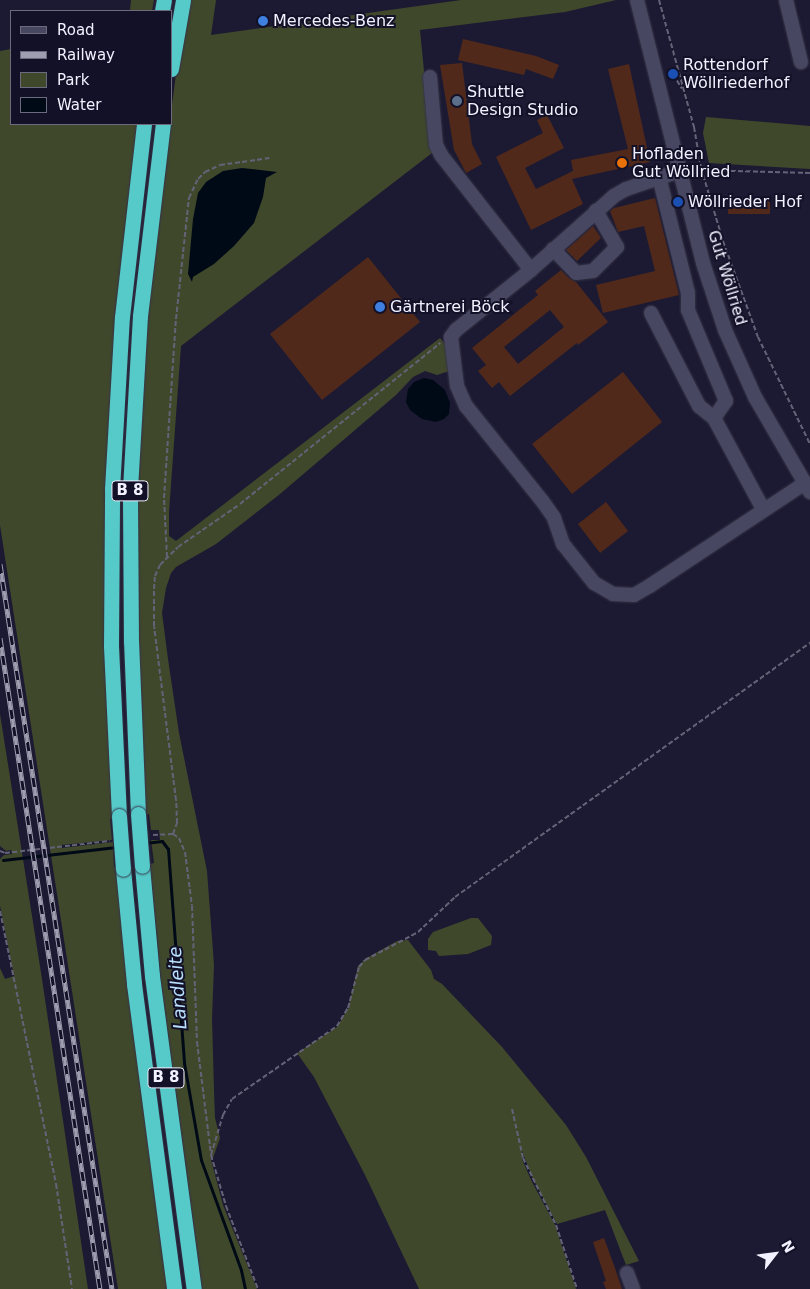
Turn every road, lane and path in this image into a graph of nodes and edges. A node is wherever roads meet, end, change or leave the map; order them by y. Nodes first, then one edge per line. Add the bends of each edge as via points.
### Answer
1 (183, 0) edge
2 (638, 0) edge
3 (659, 0) edge
4 (786, 0) edge
5 (801, 62) dead end
6 (172, 64) edge
7 (673, 74) dead end
8 (430, 77) dead end
9 (684, 92) junction
10 (144, 125) edge
11 (163, 125) edge
12 (270, 158) dead end
13 (701, 168) junction
14 (679, 171) junction
15 (810, 172) edge
16 (659, 177) junction
17 (596, 211) junction
18 (553, 249) junction
19 (531, 270) junction
20 (651, 313) dead end
21 (451, 337) junction
22 (714, 418) junction
23 (810, 444) edge
24 (807, 487) edge
25 (763, 509) junction
26 (166, 557) junction
27 (810, 643) edge
28 (173, 834) junction
29 (150, 836) dead end
30 (113, 841) dead end
31 (0, 851) edge
32 (0, 910) edge
33 (512, 1109) dead end
34 (211, 1156) junction
35 (627, 1273) dead end
36 (72, 1289) edge
37 (174, 1289) edge
38 (194, 1289) edge
39 (258, 1289) edge
40 (577, 1289) edge
41 (633, 1289) edge

1 - 6 highway
2 - 14 street, Gut Wöllried
3 - 9 path
4 - 5 street
7 - 9 path
8 - 19 street via 436,145 440,155
9 - 13 path
10 - 37 highway, B 8, bridge via 122,317 112,489 111,646 123,868
11 - 38 highway, B 8, bridge via 140,316 130,489 131,642 138,814 152,976
12 - 26 path via 220,165 205,172 189,198 176,319 164,498
13 - 14 path
13 - 15 path
13 - 23 path via 723,241 758,336
14 - 16 street
14 - 24 street, Gut Wöllried via 703,263 725,330 754,397
16 - 17 street via 626,188
16 - 22 street via 688,293 688,310 726,401
17 - 18 street
17 - 18 street via 617,246 593,271 576,273
18 - 19 street
19 - 21 street
20 - 22 street via 699,406
21 - 25 street via 455,378 466,406 543,502 554,518 563,544 594,582 613,594 634,595
21 - 26 path via 427,352 240,504
22 - 25 street
24 - 25 street
26 - 28 path via 155,576 154,626 176,800 177,823
27 - 34 path via 455,897 418,932 365,960 359,967 348,1008 337,1026 232,1099 223,1115
28 - 29 path
28 - 34 path via 183,844 190,875 197,1042
30 - 31 path
32 - 36 path via 56,1184
33 - 40 path via 523,1158 556,1225
34 - 39 path via 226,1206
35 - 41 street

